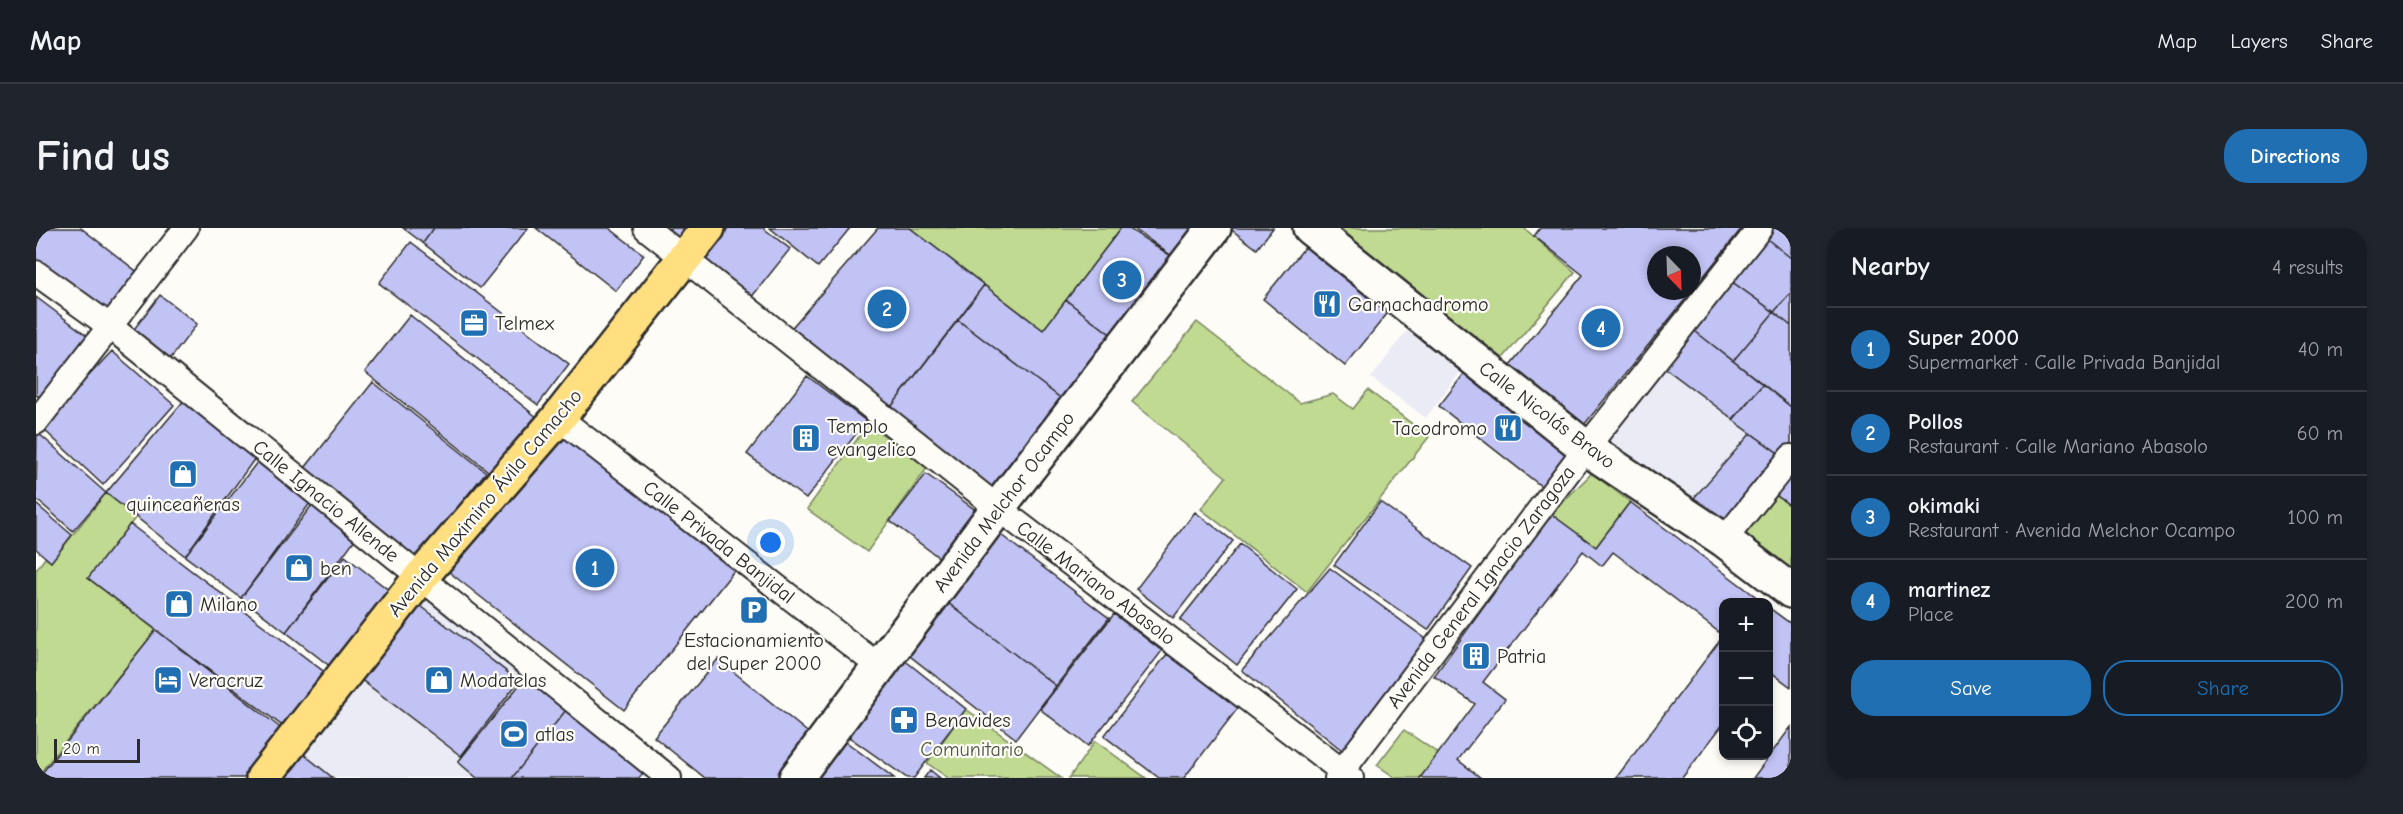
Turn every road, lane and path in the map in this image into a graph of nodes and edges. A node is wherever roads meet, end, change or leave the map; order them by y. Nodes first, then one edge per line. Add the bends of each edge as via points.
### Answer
1 (186, 228) edge
2 (646, 228) edge
3 (708, 228) edge
4 (1214, 228) edge
5 (1310, 228) edge
6 (1760, 228) edge
7 (684, 259) junction
8 (36, 273) edge
9 (111, 327) junction
10 (36, 422) edge
11 (555, 422) junction
12 (1586, 448) junction
13 (1791, 457) edge
14 (998, 508) junction
15 (1724, 540) junction
16 (420, 578) junction
17 (1791, 591) edge
18 (880, 667) junction
19 (1344, 776) edge
20 (262, 778) edge
21 (669, 778) edge
22 (796, 778) edge

1 - 9 street
2 - 7 street, Calle Mariano Abasolo
3 - 7 main road, Avenida Maximino Ávila Camacho
4 - 14 street, Avenida Melchor Ocampo
5 - 12 street, Calle Nicolás Bravo
6 - 12 street, Avenida General Ignacio Zaragoza
7 - 11 main road, Avenida Maximino Ávila Camacho
7 - 14 street, Calle Mariano Abasolo
8 - 9 street, Calle Ignacio Allende
9 - 10 street
9 - 16 street, Calle Ignacio Allende
11 - 16 main road, Avenida Maximino Ávila Camacho
11 - 18 street, Calle Privada Banjidal via 572,428
12 - 15 street, Calle Nicolás Bravo
12 - 19 street, Avenida General Ignacio Zaragoza
13 - 15 street
14 - 18 street, Avenida Melchor Ocampo
14 - 19 street, Calle Mariano Abasolo
15 - 17 street, Calle Nicolás Bravo
16 - 20 main road, Avenida Maximino Ávila Camacho
16 - 21 street, Calle Ignacio Allende
18 - 22 street, Avenida Melchor Ocampo

